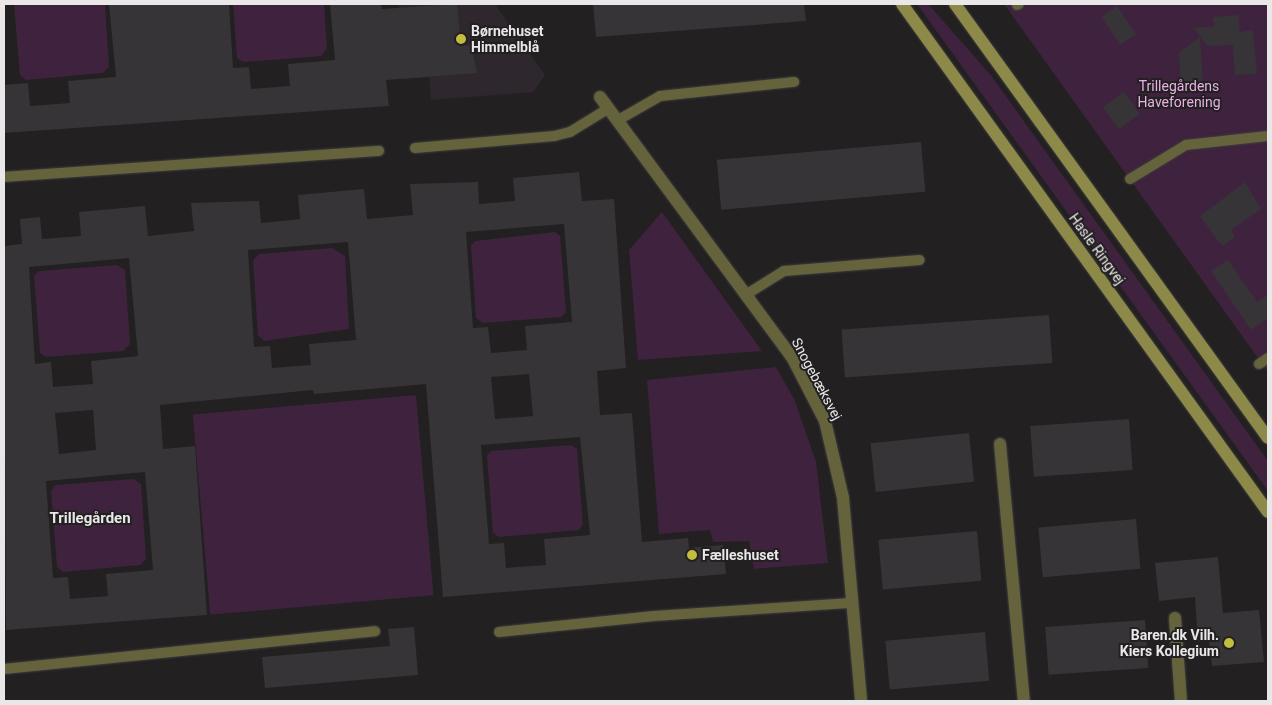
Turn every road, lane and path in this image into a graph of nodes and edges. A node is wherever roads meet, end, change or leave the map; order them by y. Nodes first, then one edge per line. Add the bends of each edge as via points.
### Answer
1 (902, 4) edge
2 (955, 4) edge
3 (794, 82) dead end
4 (600, 97) dead end
5 (609, 108) junction
6 (620, 119) junction
7 (1268, 136) edge
8 (415, 148) dead end
9 (379, 151) dead end
10 (4, 177) edge
11 (1130, 179) dead end
12 (920, 260) dead end
13 (747, 294) junction
14 (1268, 358) edge
15 (1259, 364) dead end
16 (1268, 438) edge
17 (1000, 444) dead end
18 (1268, 512) edge
19 (852, 603) junction
20 (1175, 618) dead end
21 (376, 631) dead end
22 (499, 632) dead end
23 (4, 669) edge
24 (861, 701) edge
25 (1024, 701) edge
26 (1181, 701) edge

1 - 18 main road, Hasle Ringvej
2 - 16 main road, Hasle Ringvej
3 - 6 lane via 660,96
4 - 5 street, Snogebæksvej
5 - 6 street, Snogebæksvej
5 - 8 lane via 570,132 554,136
6 - 13 street, Snogebæksvej
7 - 11 lane via 1186,144
9 - 10 lane
12 - 13 lane via 784,271
13 - 19 street, Snogebæksvej via 792,357 825,421 843,498
14 - 15 lane
17 - 25 street
19 - 22 lane via 654,616
19 - 24 street, Snogebæksvej
20 - 26 street
21 - 23 lane

